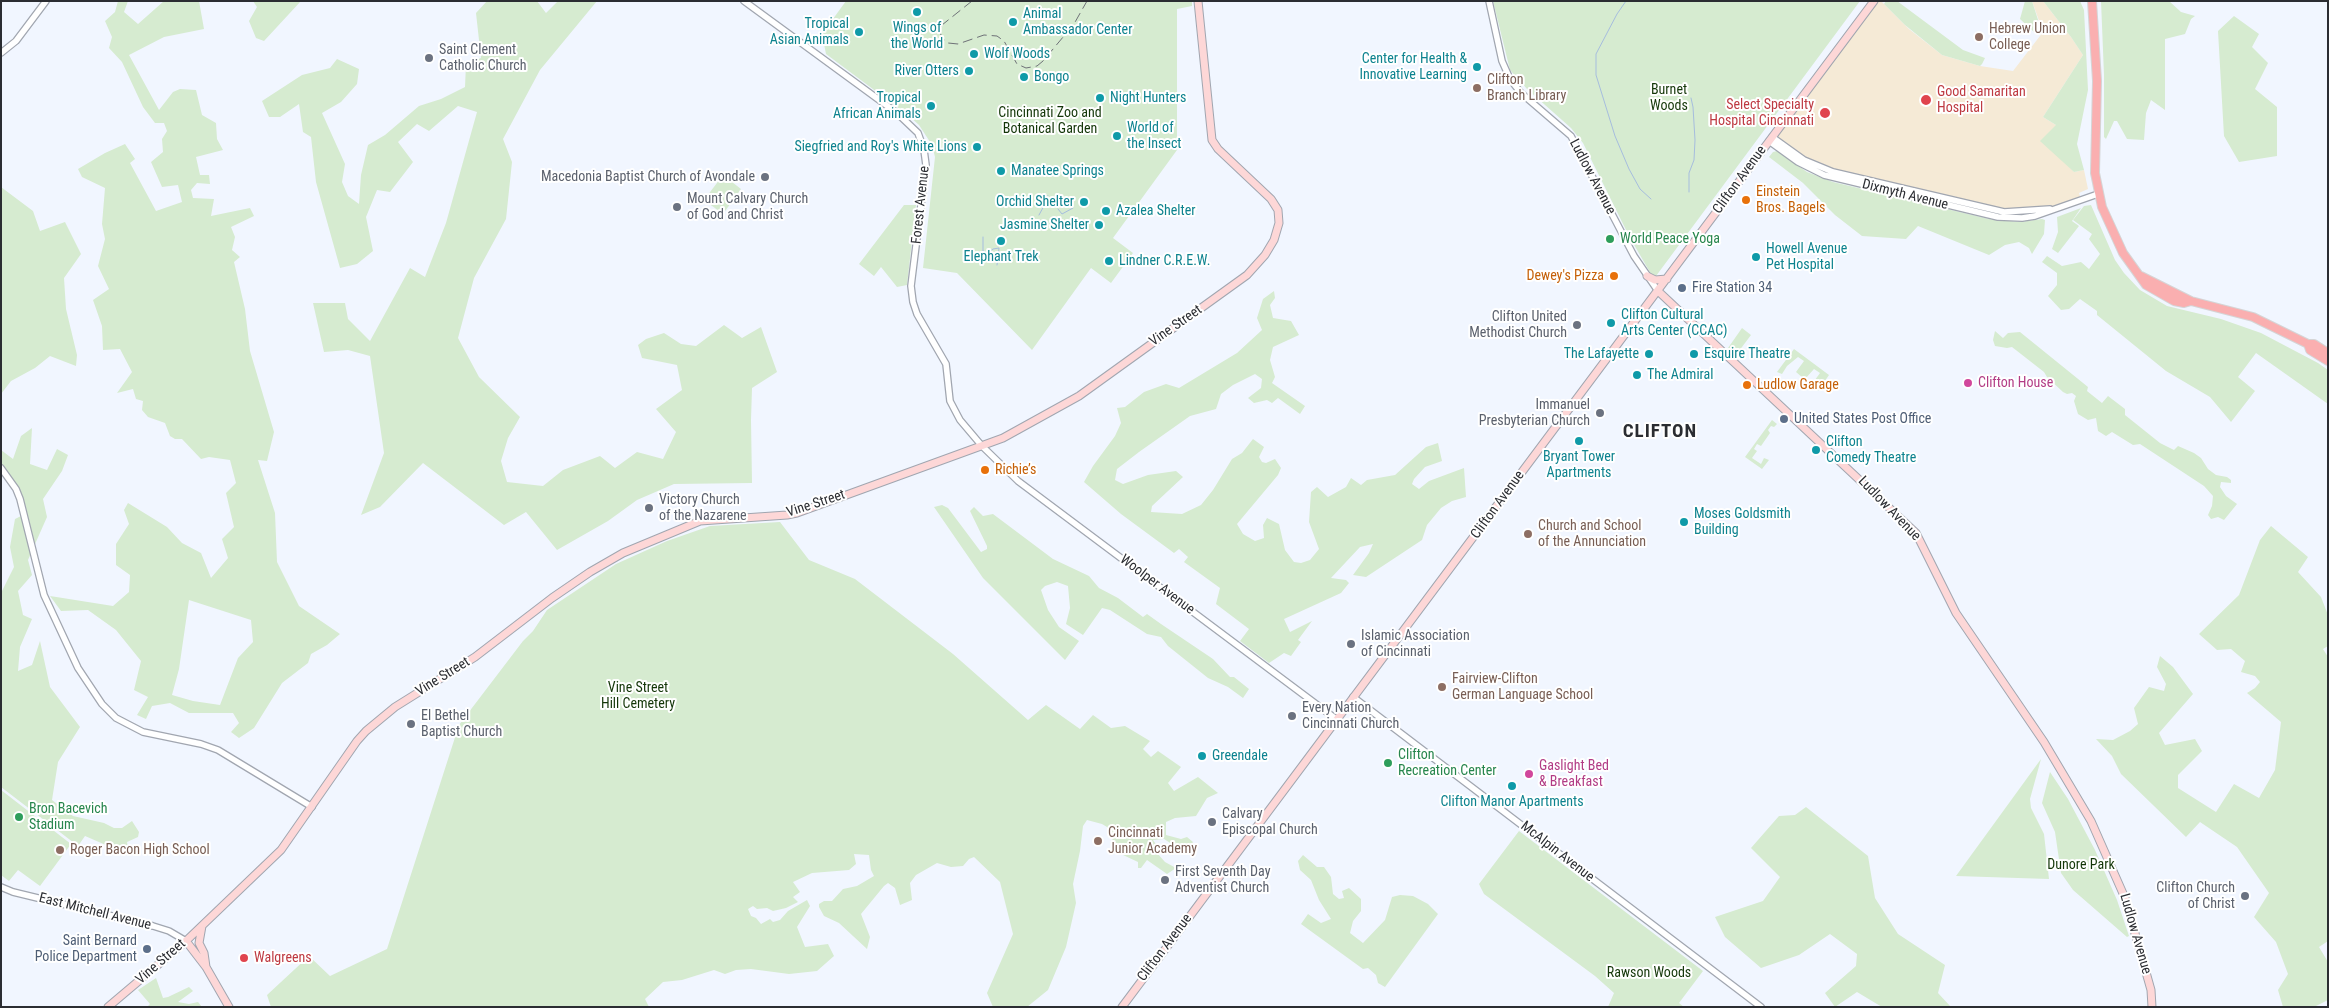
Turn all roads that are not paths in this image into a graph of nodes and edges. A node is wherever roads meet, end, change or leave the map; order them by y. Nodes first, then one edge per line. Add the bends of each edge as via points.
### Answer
1 (46, 1) edge
2 (744, 1) edge
3 (1198, 1) edge
4 (1489, 1) edge
5 (1874, 1) edge
6 (2092, 1) edge
7 (1, 53) edge
8 (1770, 139) junction
9 (2098, 194) junction
10 (1647, 276) junction
11 (1667, 279) junction
12 (1658, 291) junction
13 (2308, 344) junction
14 (2328, 353) edge
15 (2328, 361) edge
16 (982, 446) junction
17 (1, 468) edge
18 (1353, 697) junction
19 (1336, 719) junction
20 (312, 807) junction
21 (1, 887) edge
22 (202, 926) junction
23 (186, 941) junction
24 (206, 967) junction
25 (108, 1007) edge
26 (229, 1007) edge
27 (1122, 1007) edge
28 (1761, 1007) edge
29 (2152, 1007) edge

1 - 7 street via 16,41
2 - 16 street, Forest Avenue via 897,112 918,133 926,165 911,286 913,302 946,364 952,408
3 - 16 main road, Vine Street via 1212,140 1278,210 1279,223 1274,240 1247,275 1078,396 1013,433
4 - 10 street, Ludlow Avenue via 1502,61 1516,87 1571,136
5 - 8 main road, Clifton Avenue
6 - 9 main road via 2097,81 2095,173
8 - 9 street, Dixmyth Avenue via 1798,162 1824,175 1998,217 2022,218 2043,214
8 - 11 main road, Clifton Avenue
9 - 13 main road via 2122,253 2146,285 2160,295 2184,303 2191,301 2243,314
10 - 11 main road via 1655,280
10 - 12 street, Ludlow Avenue
11 - 12 main road, Clifton Avenue
12 - 18 main road, Clifton Avenue
12 - 29 main road, Ludlow Avenue via 1916,533 1956,613 2044,742 2091,821 2125,898 2151,990
13 - 14 main road
13 - 15 main road via 2310,350
16 - 19 street, Woolper Avenue via 1018,482
16 - 20 main road, Vine Street via 787,515 703,521 623,553 552,598 475,657 395,707 357,741
17 - 20 street via 20,499 44,595 78,668 102,704 116,718 143,732 201,744 223,753
18 - 19 main road, Clifton Avenue
18 - 28 street, McAlpin Avenue
19 - 27 main road, Clifton Avenue
20 - 22 main road, Vine Street via 281,850
21 - 23 street, East Mitchell Avenue via 161,929
22 - 23 main road, Vine Street
22 - 24 main road via 199,943
23 - 24 main road
23 - 25 main road, Vine Street
24 - 26 main road

